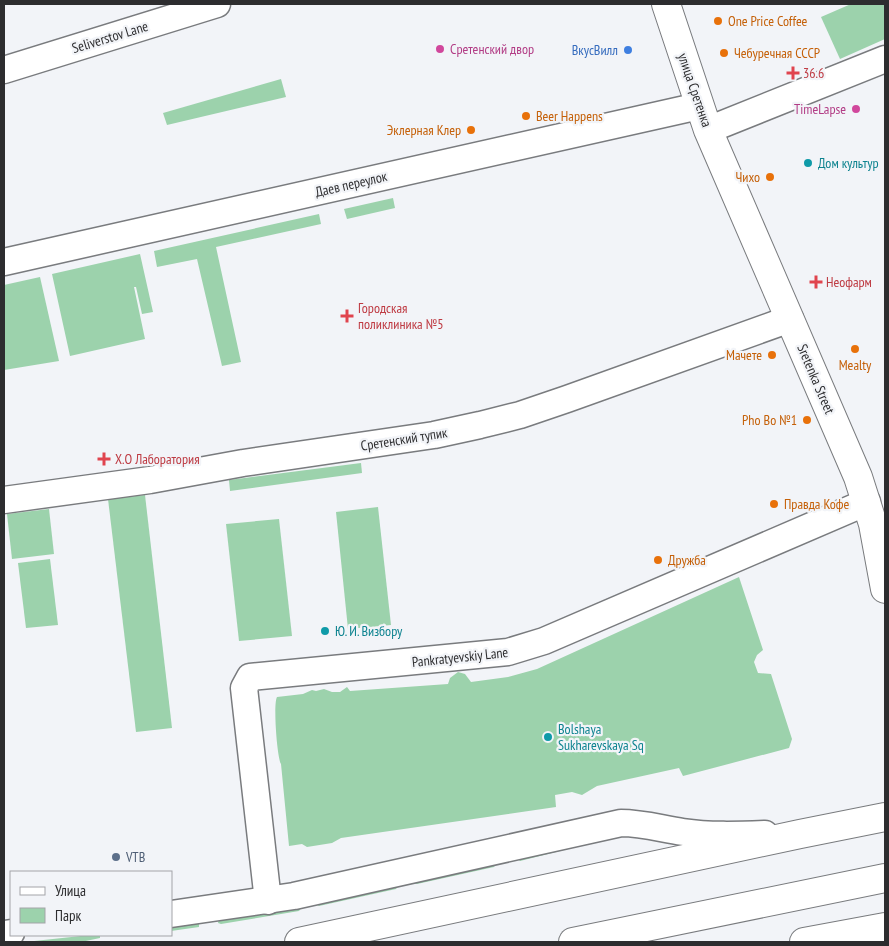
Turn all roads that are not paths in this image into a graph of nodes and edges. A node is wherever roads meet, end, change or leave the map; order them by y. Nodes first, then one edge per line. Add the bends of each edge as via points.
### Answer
1 (216, 4) edge
2 (666, 4) edge
3 (885, 59) edge
4 (4, 70) edge
5 (703, 118) junction
6 (4, 262) edge
7 (790, 319) junction
8 (4, 500) edge
9 (867, 502) junction
10 (885, 589) edge
11 (877, 823) edge
12 (800, 834) junction
13 (880, 877) edge
14 (268, 901) junction
15 (172, 914) edge
16 (885, 927) edge
17 (299, 942) edge
18 (573, 942) edge
19 (804, 942) edge

1 - 4 street, Seliverstov Lane
2 - 5 main road, улица Сретенка
3 - 5 street, Даев переулок
5 - 6 street, Даев переулок
5 - 7 main road, улица Сретенка
7 - 8 street, Сретенский тупик via 559,402 480,425 150,480
7 - 9 main road, Sretenka Street
9 - 10 main road, Sretenka Street
9 - 14 street, Pankratyevskiy Lane via 544,641 508,652 250,677 244,688
11 - 12 main road
12 - 14 street via 719,835 621,822
12 - 17 main road
13 - 18 main road
14 - 15 street
16 - 19 main road

